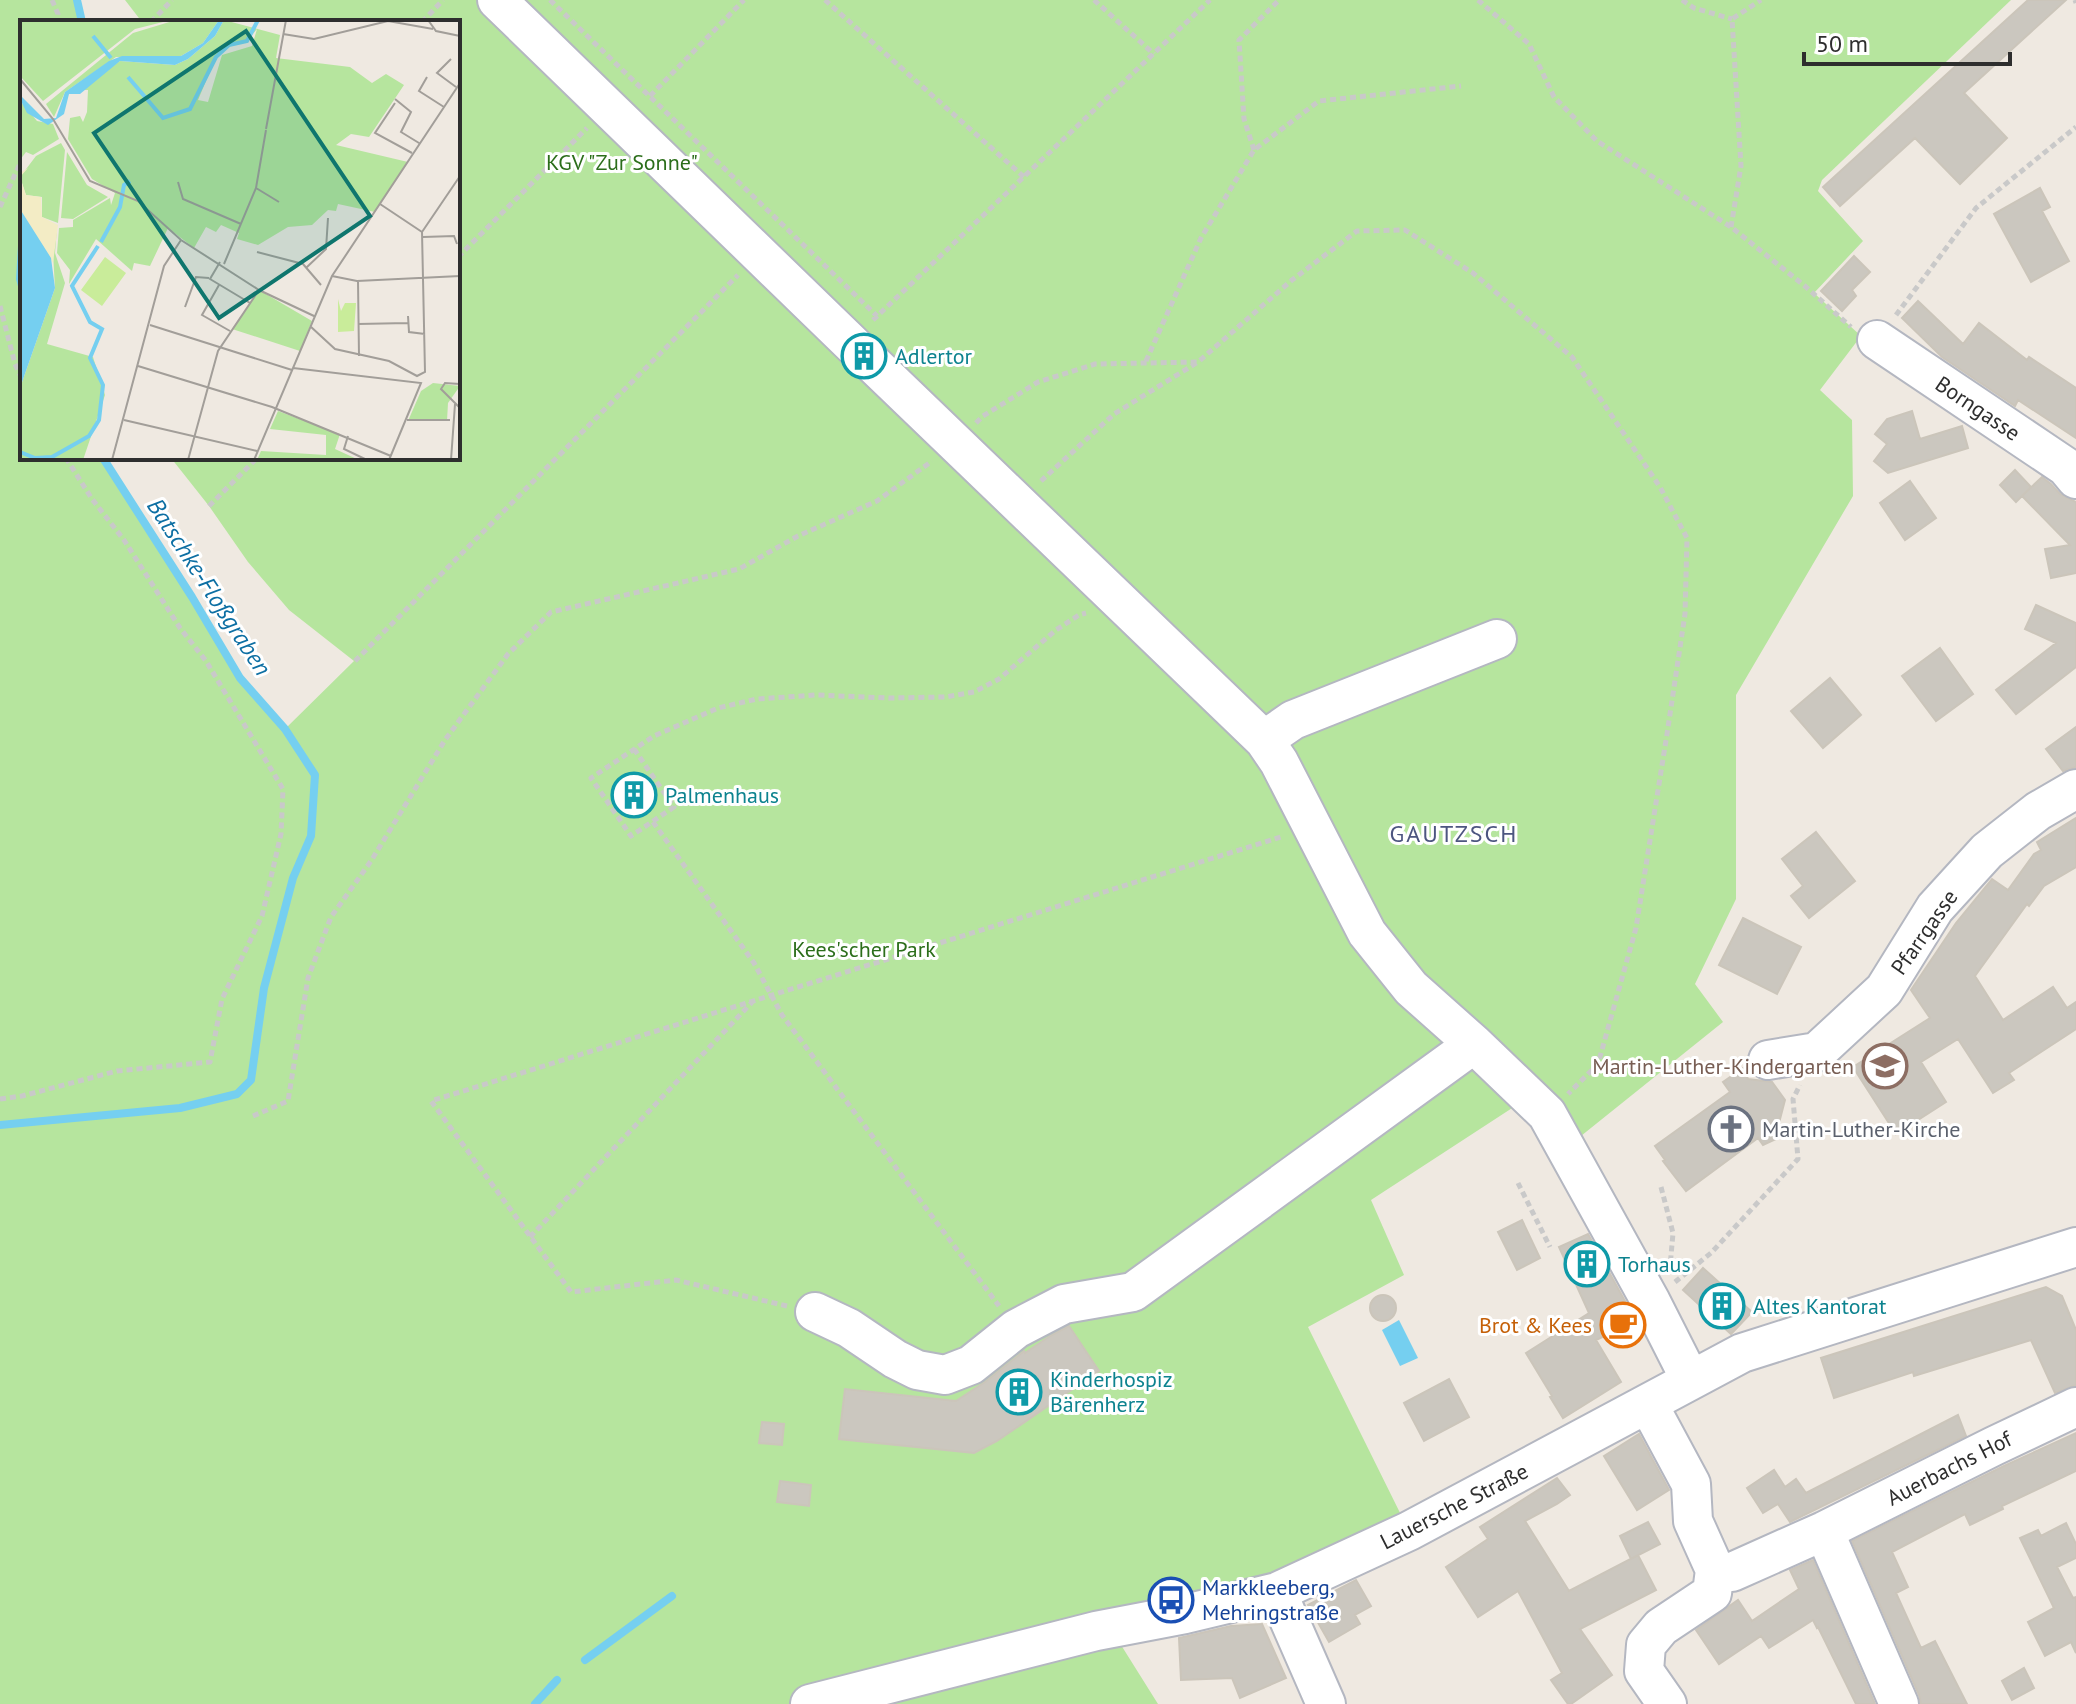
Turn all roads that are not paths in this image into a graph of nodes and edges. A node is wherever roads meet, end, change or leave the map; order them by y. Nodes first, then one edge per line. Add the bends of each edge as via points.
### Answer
1 (497, 0) edge
2 (1869, 338) road end
3 (2076, 479) edge
4 (1497, 639) dead end
5 (1264, 740) junction
6 (2076, 789) edge
7 (1484, 1053) junction
8 (1768, 1060) dead end
9 (2076, 1247) edge
10 (815, 1312) road end
11 (1690, 1379) junction
12 (1648, 1404) junction
13 (2076, 1407) edge
14 (1824, 1531) junction
15 (1715, 1570) junction
16 (1277, 1592) junction
17 (810, 1704) edge
18 (1326, 1704) edge
19 (1667, 1704) edge
20 (1899, 1704) edge

1 - 5 street
2 - 3 street, Borngasse via 2066,467
4 - 5 street via 1293,720
5 - 7 street via 1367,933 1411,988
6 - 8 street, Pfarrgasse via 1987,851 1935,908 1884,990 1817,1052
7 - 10 street via 1133,1292 1064,1304 1016,1329 971,1365 945,1375 917,1370
7 - 11 street via 1538,1106 1659,1295
9 - 11 street, Lauersche Straße via 1742,1353
11 - 12 street, Lauersche Straße
12 - 15 street via 1691,1484 1693,1521
12 - 16 street, Lauersche Straße via 1409,1531
13 - 14 street, Auerbachs Hof
14 - 15 street, Auerbachs Hof via 1732,1572
14 - 20 street
15 - 19 street via 1712,1593 1661,1627 1646,1645 1644,1671
16 - 17 street, Lauersche Straße via 1096,1631
16 - 18 street

